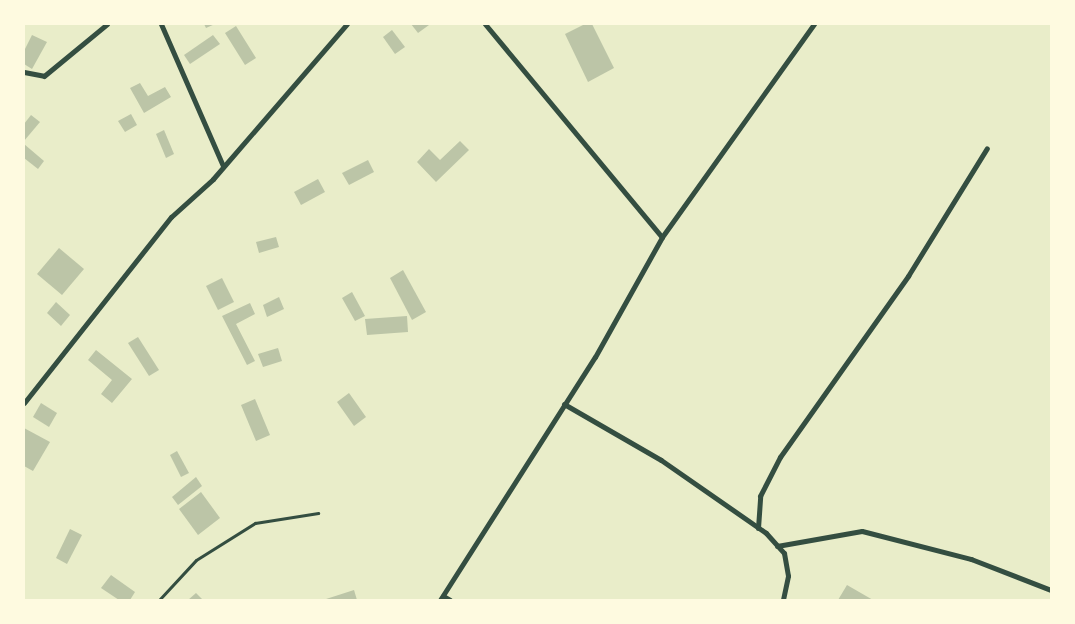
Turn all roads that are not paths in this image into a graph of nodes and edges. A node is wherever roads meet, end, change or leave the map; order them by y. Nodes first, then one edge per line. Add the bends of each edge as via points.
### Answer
1 (107, 24) edge
2 (161, 24) edge
3 (347, 24) edge
4 (485, 24) edge
5 (814, 24) edge
6 (24, 72) edge
7 (987, 148) dead end
8 (223, 166) junction
9 (662, 237) junction
10 (24, 403) edge
11 (564, 404) junction
12 (758, 528) junction
13 (777, 546) junction
14 (1051, 590) edge
15 (441, 598) edge
16 (450, 600) edge
17 (783, 600) edge

1 - 6 street via 44,76
2 - 8 street
3 - 8 street
4 - 9 street
5 - 9 street
7 - 12 street via 908,276 780,457 760,496
8 - 10 street via 171,217
9 - 11 street
11 - 12 street via 661,460
11 - 15 street
12 - 13 street
13 - 14 street via 862,531 961,556
13 - 17 street via 784,553 788,576
15 - 16 street

